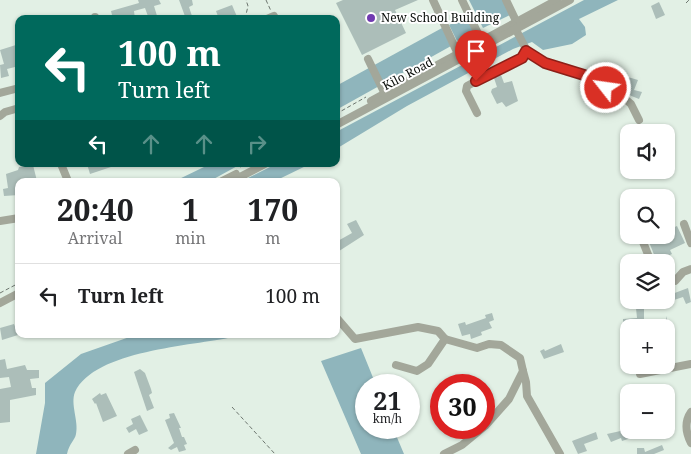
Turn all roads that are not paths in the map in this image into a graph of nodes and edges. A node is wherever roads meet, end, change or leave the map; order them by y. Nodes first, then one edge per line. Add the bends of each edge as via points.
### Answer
1 (433, 0) edge
2 (462, 0) edge
3 (506, 0) edge
4 (570, 0) edge
5 (554, 1) edge
6 (515, 26) junction
7 (482, 42) junction
8 (526, 51) junction
9 (458, 54) junction
10 (368, 59) dead end
11 (15, 89) edge
12 (0, 93) edge
13 (385, 94) junction
14 (15, 109) edge
15 (477, 113) dead end
16 (0, 116) edge
17 (340, 118) edge
18 (639, 120) dead end
19 (340, 124) edge
20 (249, 167) edge
21 (259, 167) edge
22 (228, 178) edge
23 (238, 178) edge
24 (15, 219) edge
25 (0, 221) edge
26 (684, 224) dead end
27 (691, 243) edge
28 (691, 269) edge
29 (675, 281) edge
30 (15, 290) edge
31 (15, 295) edge
32 (0, 297) edge
33 (0, 303) edge
34 (340, 321) edge
35 (444, 339) junction
36 (691, 364) edge
37 (396, 365) dead end
38 (675, 367) edge
39 (523, 371) junction
40 (690, 414) edge
41 (691, 443) edge
42 (135, 450) dead end
43 (128, 454) edge
44 (444, 454) edge
45 (560, 454) edge

1 - 9 street
2 - 7 street
3 - 6 street
4 - 6 street, Kilo Road
5 - 6 street, Kilo Road
6 - 7 street, Kilo Road
6 - 8 street
6 - 19 street, Kilo Road
7 - 9 street, Kilo Road
8 - 15 street via 522,58 467,86 466,91
8 - 18 street via 551,66 591,78 624,98
9 - 13 street, Kilo Road
10 - 13 street, bridge
11 - 12 street
13 - 17 street, Kilo Road
14 - 16 street
20 - 22 street
21 - 23 street
24 - 25 street
26 - 27 street
28 - 29 street
30 - 32 street
31 - 33 street
34 - 35 street via 355,338 418,328 438,331
35 - 37 street via 428,364 417,371
35 - 39 street via 477,348 501,345 520,358
36 - 38 street
39 - 44 street via 509,399 485,426 462,445
39 - 45 street via 527,396
40 - 41 street via 686,433
42 - 43 street

